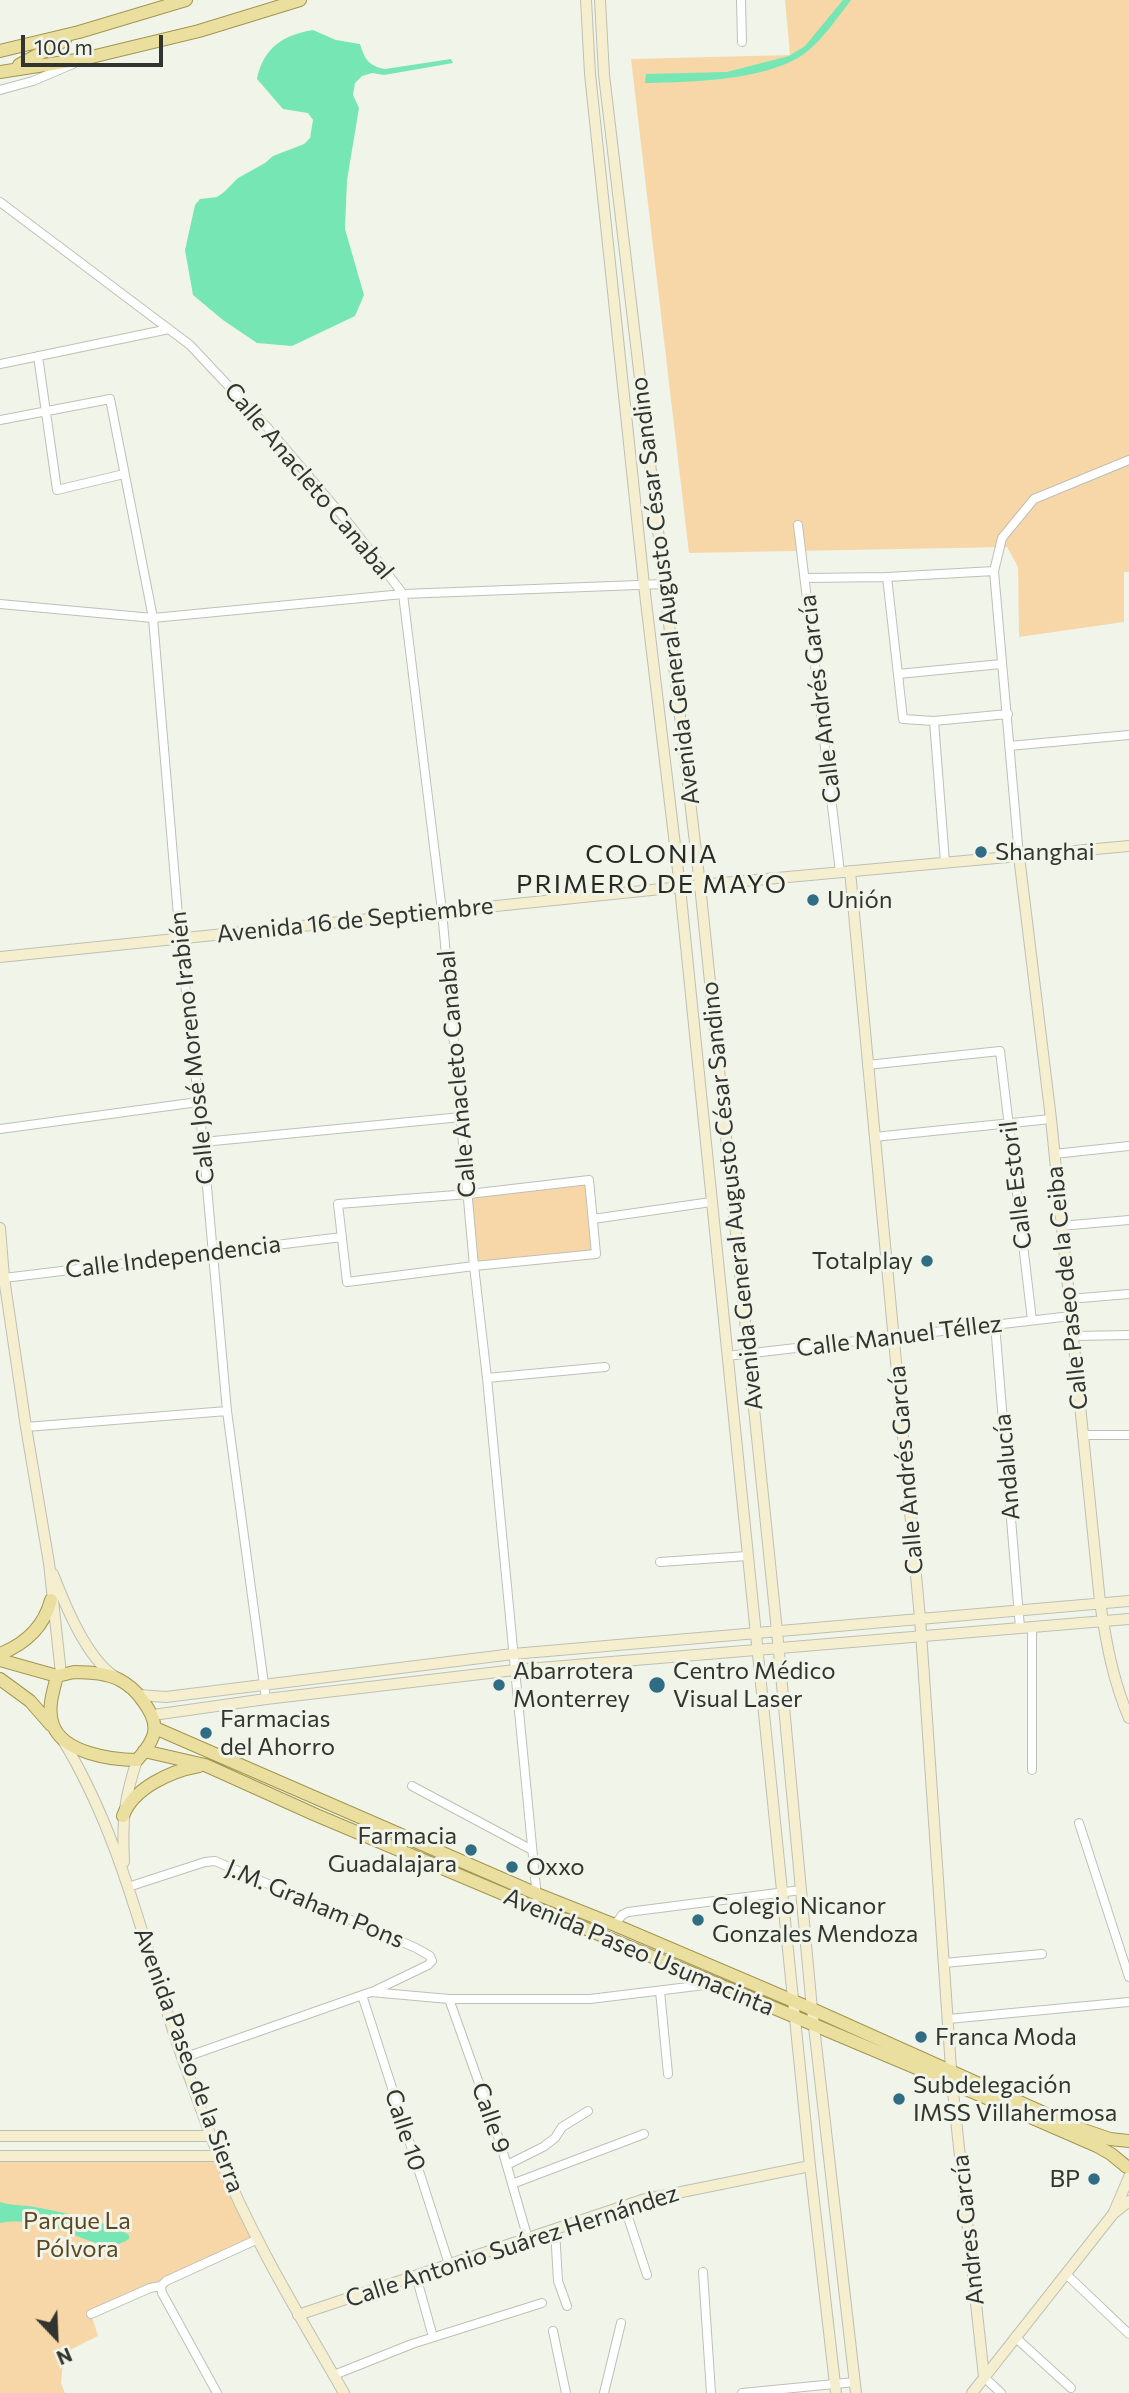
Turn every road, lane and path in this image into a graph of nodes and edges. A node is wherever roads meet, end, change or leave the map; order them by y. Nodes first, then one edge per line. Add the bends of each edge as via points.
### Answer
1 (186, 0) edge
2 (300, 0) edge
3 (586, 0) edge
4 (600, 0) edge
5 (741, 0) edge
6 (79, 32) junction
7 (742, 42) dead end
8 (0, 51) edge
9 (83, 60) junction
10 (4, 72) edge
11 (0, 90) edge
12 (0, 202) edge
13 (169, 329) junction
14 (38, 356) junction
15 (0, 364) edge
16 (45, 411) junction
17 (0, 420) edge
18 (1129, 460) edge
19 (124, 474) junction
20 (798, 525) dead end
21 (994, 571) junction
22 (806, 578) junction
23 (887, 578) junction
24 (664, 584) junction
25 (644, 585) junction
26 (403, 594) junction
27 (0, 604) edge
28 (153, 618) junction
29 (1001, 664) junction
30 (898, 674) junction
31 (1008, 714) junction
32 (933, 721) junction
33 (1129, 735) edge
34 (1009, 746) junction
35 (1129, 846) edge
36 (1020, 856) junction
37 (946, 862) junction
38 (845, 872) junction
39 (700, 884) junction
40 (680, 887) junction
41 (442, 911) junction
42 (180, 939) junction
43 (0, 957) edge
44 (867, 1065) junction
45 (198, 1102) junction
46 (461, 1117) junction
47 (1051, 1119) junction
48 (1009, 1123) junction
49 (0, 1129) edge
50 (874, 1137) junction
51 (202, 1142) junction
52 (1129, 1146) edge
53 (1054, 1154) junction
54 (468, 1194) junction
55 (711, 1202) junction
56 (593, 1219) junction
57 (1129, 1220) edge
58 (1060, 1226) junction
59 (0, 1228) edge
60 (342, 1237) junction
61 (212, 1252) junction
62 (474, 1266) junction
63 (4, 1278) junction
64 (1129, 1294) edge
65 (1069, 1299) junction
66 (1071, 1317) junction
67 (1032, 1320) junction
68 (995, 1324) junction
69 (1129, 1335) edge
70 (894, 1336) junction
71 (1073, 1336) junction
72 (747, 1354) junction
73 (727, 1356) junction
74 (605, 1367) dead end
75 (487, 1378) junction
76 (227, 1410) junction
77 (26, 1427) junction
78 (1082, 1435) junction
79 (1129, 1436) edge
80 (747, 1556) junction
81 (660, 1562) dead end
82 (48, 1563) junction
83 (51, 1600) junction
84 (1129, 1601) edge
85 (1101, 1602) junction
86 (1019, 1611) junction
87 (920, 1618) junction
88 (1129, 1619) edge
89 (1103, 1621) junction
90 (1032, 1627) junction
91 (1020, 1628) junction
92 (777, 1630) junction
93 (755, 1632) junction
94 (922, 1636) junction
95 (778, 1648) junction
96 (756, 1650) junction
97 (0, 1654) edge
98 (513, 1654) junction
99 (0, 1660) edge
100 (514, 1670) junction
101 (59, 1675) junction
102 (116, 1678) junction
103 (0, 1679) edge
104 (263, 1684) junction
105 (139, 1695) junction
106 (1124, 1695) edge
107 (266, 1699) junction
108 (1129, 1718) edge
109 (154, 1721) junction
110 (53, 1727) junction
111 (62, 1739) junction
112 (141, 1756) junction
113 (209, 1767) junction
114 (1032, 1770) dead end
115 (412, 1786) dead end
116 (123, 1816) junction
117 (1079, 1823) dead end
118 (532, 1850) junction
119 (124, 1871) junction
120 (128, 1887) junction
121 (801, 1889) junction
122 (783, 1892) junction
123 (537, 1894) junction
124 (537, 1909) junction
125 (615, 1925) junction
126 (1042, 1954) dead end
127 (944, 1963) junction
128 (1129, 1977) edge
129 (714, 1984) junction
130 (660, 1991) junction
131 (372, 1992) junction
132 (362, 1995) junction
133 (449, 1999) junction
134 (794, 2002) junction
135 (1129, 2002) edge
136 (812, 2009) junction
137 (795, 2018) junction
138 (948, 2020) junction
139 (814, 2026) junction
140 (183, 2058) junction
141 (668, 2074) dead end
142 (952, 2076) junction
143 (588, 2111) dead end
144 (643, 2134) dead end
145 (0, 2136) edge
146 (211, 2136) junction
147 (1129, 2141) edge
148 (1129, 2149) edge
149 (219, 2156) junction
150 (0, 2157) edge
151 (507, 2165) junction
152 (810, 2166) junction
153 (1128, 2172) edge
154 (512, 2184) junction
155 (1129, 2201) edge
156 (624, 2205) junction
157 (1113, 2214) junction
158 (555, 2230) junction
159 (258, 2239) junction
160 (527, 2239) junction
161 (449, 2264) junction
162 (704, 2272) dead end
163 (1066, 2274) junction
164 (647, 2275) dead end
165 (416, 2276) junction
166 (161, 2286) junction
167 (542, 2303) dead end
168 (567, 2306) dead end
169 (91, 2314) dead end
170 (298, 2315) junction
171 (621, 2323) dead end
172 (553, 2331) dead end
173 (1129, 2334) edge
174 (433, 2336) junction
175 (1015, 2337) junction
176 (334, 2375) junction
177 (984, 2377) junction
178 (836, 2388) edge
179 (856, 2388) edge
180 (1071, 2388) dead end
181 (217, 2393) edge
182 (344, 2393) edge
183 (566, 2393) edge
184 (604, 2393) edge
185 (711, 2393) edge
186 (742, 2393) edge
187 (972, 2393) edge
188 (1001, 2393) edge

1 - 6 main road
2 - 9 main road
3 - 25 main road, Avenida General Augusto César Sandino
4 - 24 main road, Avenida General Augusto César Sandino via 604,75
5 - 7 street
6 - 8 main road
6 - 10 main road
9 - 10 main road
9 - 11 street
12 - 13 street, Calle Anacleto Canabal
13 - 14 street
13 - 26 street, Calle Anacleto Canabal via 190,345 267,427
14 - 15 street
14 - 16 street
16 - 17 street
16 - 19 street, Calle José Moreno Irabién via 110,399
16 - 19 street via 57,490
18 - 21 street via 1034,499 1002,538
19 - 28 street, Calle José Moreno Irabién
20 - 22 street, Calle Andrés García
21 - 23 street
21 - 29 street
22 - 23 street
22 - 38 street, Calle Andrés García
23 - 30 street
24 - 25 street
24 - 39 main road, Avenida General Augusto César Sandino
25 - 26 street
25 - 40 main road, Avenida General Augusto César Sandino
26 - 28 street
26 - 41 street, Calle Anacleto Canabal
27 - 28 street
28 - 42 street, Calle José Moreno Irabién
29 - 30 street
29 - 31 street
30 - 32 street via 903,719
31 - 32 street
31 - 34 street
32 - 37 street
33 - 34 street
34 - 36 street
35 - 36 main road, Avenida 16 de Septiembre
36 - 37 main road, Avenida 16 de Septiembre
36 - 47 main road, Calle Paseo de la Ceiba
37 - 38 main road, Avenida 16 de Septiembre
38 - 39 main road, Avenida 16 de Septiembre
38 - 44 main road, Calle Andrés García
39 - 40 main road, Avenida 16 de Septiembre
39 - 72 main road, Avenida General Augusto César Sandino
40 - 41 main road, Avenida 16 de Septiembre
40 - 55 main road, Avenida General Augusto César Sandino
41 - 42 main road, Avenida 16 de Septiembre
41 - 46 street, Calle Anacleto Canabal
42 - 43 main road, Avenida 16 de Septiembre
42 - 45 street, Calle José Moreno Irabién
44 - 48 street, Calle Estoril via 1000,1051
44 - 50 main road, Calle Andrés García
45 - 49 street
45 - 51 street, Calle José Moreno Irabién
46 - 51 street
46 - 54 street, Calle Anacleto Canabal
47 - 48 street
47 - 53 main road, Calle Paseo de la Ceiba
48 - 50 street
48 - 67 street, Calle Estoril
50 - 70 main road, Calle Andrés García
51 - 61 street, Calle José Moreno Irabién
52 - 53 street
53 - 58 main road, Calle Paseo de la Ceiba
54 - 56 street via 589,1180
54 - 60 street via 338,1204
54 - 62 street, Calle Anacleto Canabal
55 - 56 street
55 - 73 main road, Avenida General Augusto César Sandino
56 - 62 street via 596,1254
57 - 58 street
58 - 65 main road, Calle Paseo de la Ceiba
59 - 63 main road
60 - 61 street, Calle Independencia
60 - 62 street via 347,1282
61 - 63 street, Calle Independencia
61 - 76 street, Calle José Moreno Irabién
62 - 75 street, Calle Anacleto Canabal
63 - 77 main road
64 - 65 street
65 - 66 main road, Calle Paseo de la Ceiba
66 - 67 street, Calle Manuel Téllez
66 - 71 main road, Calle Paseo de la Ceiba
67 - 68 street, Calle Manuel Téllez
68 - 70 street, Calle Manuel Téllez
68 - 86 street, Andalucía
69 - 71 street
70 - 72 street, Calle Manuel Téllez
70 - 87 main road, Calle Andrés García
71 - 78 main road, Calle Paseo de la Ceiba
72 - 73 street, Calle Manuel Téllez
72 - 92 main road, Avenida General Augusto César Sandino
73 - 80 main road, Avenida General Augusto César Sandino
74 - 75 street
75 - 98 street, Calle Anacleto Canabal
76 - 77 street
76 - 104 street, Calle José Moreno Irabién
77 - 82 main road
78 - 79 street
78 - 85 main road, Calle Paseo de la Ceiba
80 - 81 street
80 - 93 main road, Avenida General Augusto César Sandino
82 - 83 main road
82 - 102 main road via 80,1633
83 - 97 main road via 33,1634
83 - 101 main road
84 - 85 main road
85 - 86 main road
85 - 89 main road, Calle Paseo de la Ceiba
86 - 87 main road
86 - 91 street, Andalucía
87 - 92 main road
87 - 94 main road, Calle Andrés García
88 - 89 main road
89 - 90 main road
89 - 106 main road, Calle Paseo de la Ceiba
90 - 91 main road
90 - 114 street
91 - 94 main road
92 - 93 main road
92 - 95 main road, Avenida General Augusto César Sandino
93 - 96 main road, Avenida General Augusto César Sandino
93 - 98 main road
94 - 95 main road
94 - 127 main road, Calle Andrés García
95 - 96 main road
95 - 121 main road, Avenida General Augusto César Sandino
96 - 100 main road
96 - 122 main road, Avenida General Augusto César Sandino
98 - 100 street, Calle Anacleto Canabal
98 - 104 main road
99 - 101 main road
100 - 107 main road
100 - 118 street, Calle Anacleto Canabal
101 - 102 main road via 87,1672
101 - 110 main road via 51,1702
102 - 105 main road
103 - 110 main road via 30,1701
104 - 105 main road via 166,1697
104 - 107 street, Calle José Moreno Irabién
105 - 109 main road
106 - 108 main road, Calle Paseo de la Ceiba
107 - 109 main road
109 - 112 main road
109 - 123 main road, Avenida Paseo Usumacinta
110 - 111 main road
111 - 112 main road via 104,1758
111 - 119 main road, Avenida Paseo de la Sierra via 97,1804
112 - 113 main road, Avenida Paseo Usumacinta
112 - 116 main road, Avenida Paseo de la Sierra via 124,1800
113 - 116 main road via 166,1776 130,1801
113 - 124 main road, Avenida Paseo Usumacinta
115 - 118 street
116 - 119 main road, Avenida Paseo de la Sierra
117 - 128 street
118 - 123 street, Calle Anacleto Canabal
119 - 120 main road, Avenida Paseo de la Sierra
120 - 131 street, J.M. Graham Pons via 215,1861 430,1956 432,1961 426,1967
120 - 140 main road, Avenida Paseo de la Sierra
121 - 122 street
121 - 136 main road, Avenida General Augusto César Sandino
122 - 125 street via 628,1912
122 - 134 main road, Avenida General Augusto César Sandino
123 - 124 street, Calle Anacleto Canabal
123 - 125 main road, Avenida Paseo Usumacinta
124 - 129 main road, Avenida Paseo Usumacinta
125 - 134 main road, Avenida Paseo Usumacinta
126 - 127 street
127 - 138 main road, Calle Andrés García
129 - 130 street
129 - 137 main road, Avenida Paseo Usumacinta
130 - 133 street via 590,1999
130 - 141 street
131 - 132 street
131 - 133 street
132 - 140 street
132 - 161 street, Calle 10
133 - 151 street, Calle 9
134 - 136 main road, Avenida Paseo Usumacinta
134 - 137 main road, Avenida General Augusto César Sandino
135 - 138 street
136 - 139 main road, Avenida General Augusto César Sandino
136 - 142 main road, Avenida Paseo Usumacinta
137 - 139 main road, Avenida Paseo Usumacinta
137 - 152 main road, Avenida General Augusto César Sandino
138 - 142 main road, Calle Andrés García
139 - 142 main road, Avenida Paseo Usumacinta
139 - 179 main road, Avenida General Augusto César Sandino
140 - 146 main road, Avenida Paseo de la Sierra
142 - 147 main road, Avenida Paseo Usumacinta via 1075,2127
142 - 153 main road, Avenida Paseo Usumacinta via 1097,2146
142 - 177 main road, Andres García
143 - 151 street via 562,2127 543,2147
144 - 154 street
145 - 146 main road
146 - 149 main road, Avenida Paseo de la Sierra
148 - 153 main road
149 - 150 main road
149 - 159 main road, Avenida Paseo de la Sierra
151 - 154 street, Calle 9
152 - 156 main road, Calle Antonio Suárez Hernández
152 - 178 main road, Avenida General Augusto César Sandino
153 - 157 main road
154 - 160 street, Calle 9
155 - 157 main road
156 - 158 main road, Calle Antonio Suárez Hernández
156 - 164 street
157 - 163 main road
158 - 160 main road, Calle Antonio Suárez Hernández
158 - 168 street via 558,2281
159 - 166 street
159 - 170 main road, Avenida Paseo de la Sierra
160 - 161 main road, Calle Antonio Suárez Hernández
161 - 165 main road, Calle Antonio Suárez Hernández
162 - 185 street
163 - 173 street
163 - 175 main road
165 - 170 main road, Calle Antonio Suárez Hernández
165 - 174 street
166 - 169 street
166 - 181 street
167 - 174 street
170 - 176 main road, Avenida Paseo de la Sierra
171 - 184 street
172 - 183 street
174 - 176 street
175 - 177 main road
175 - 180 street
176 - 182 main road, Avenida Paseo de la Sierra
177 - 187 main road
177 - 188 street
178 - 179 street
178 - 186 street

